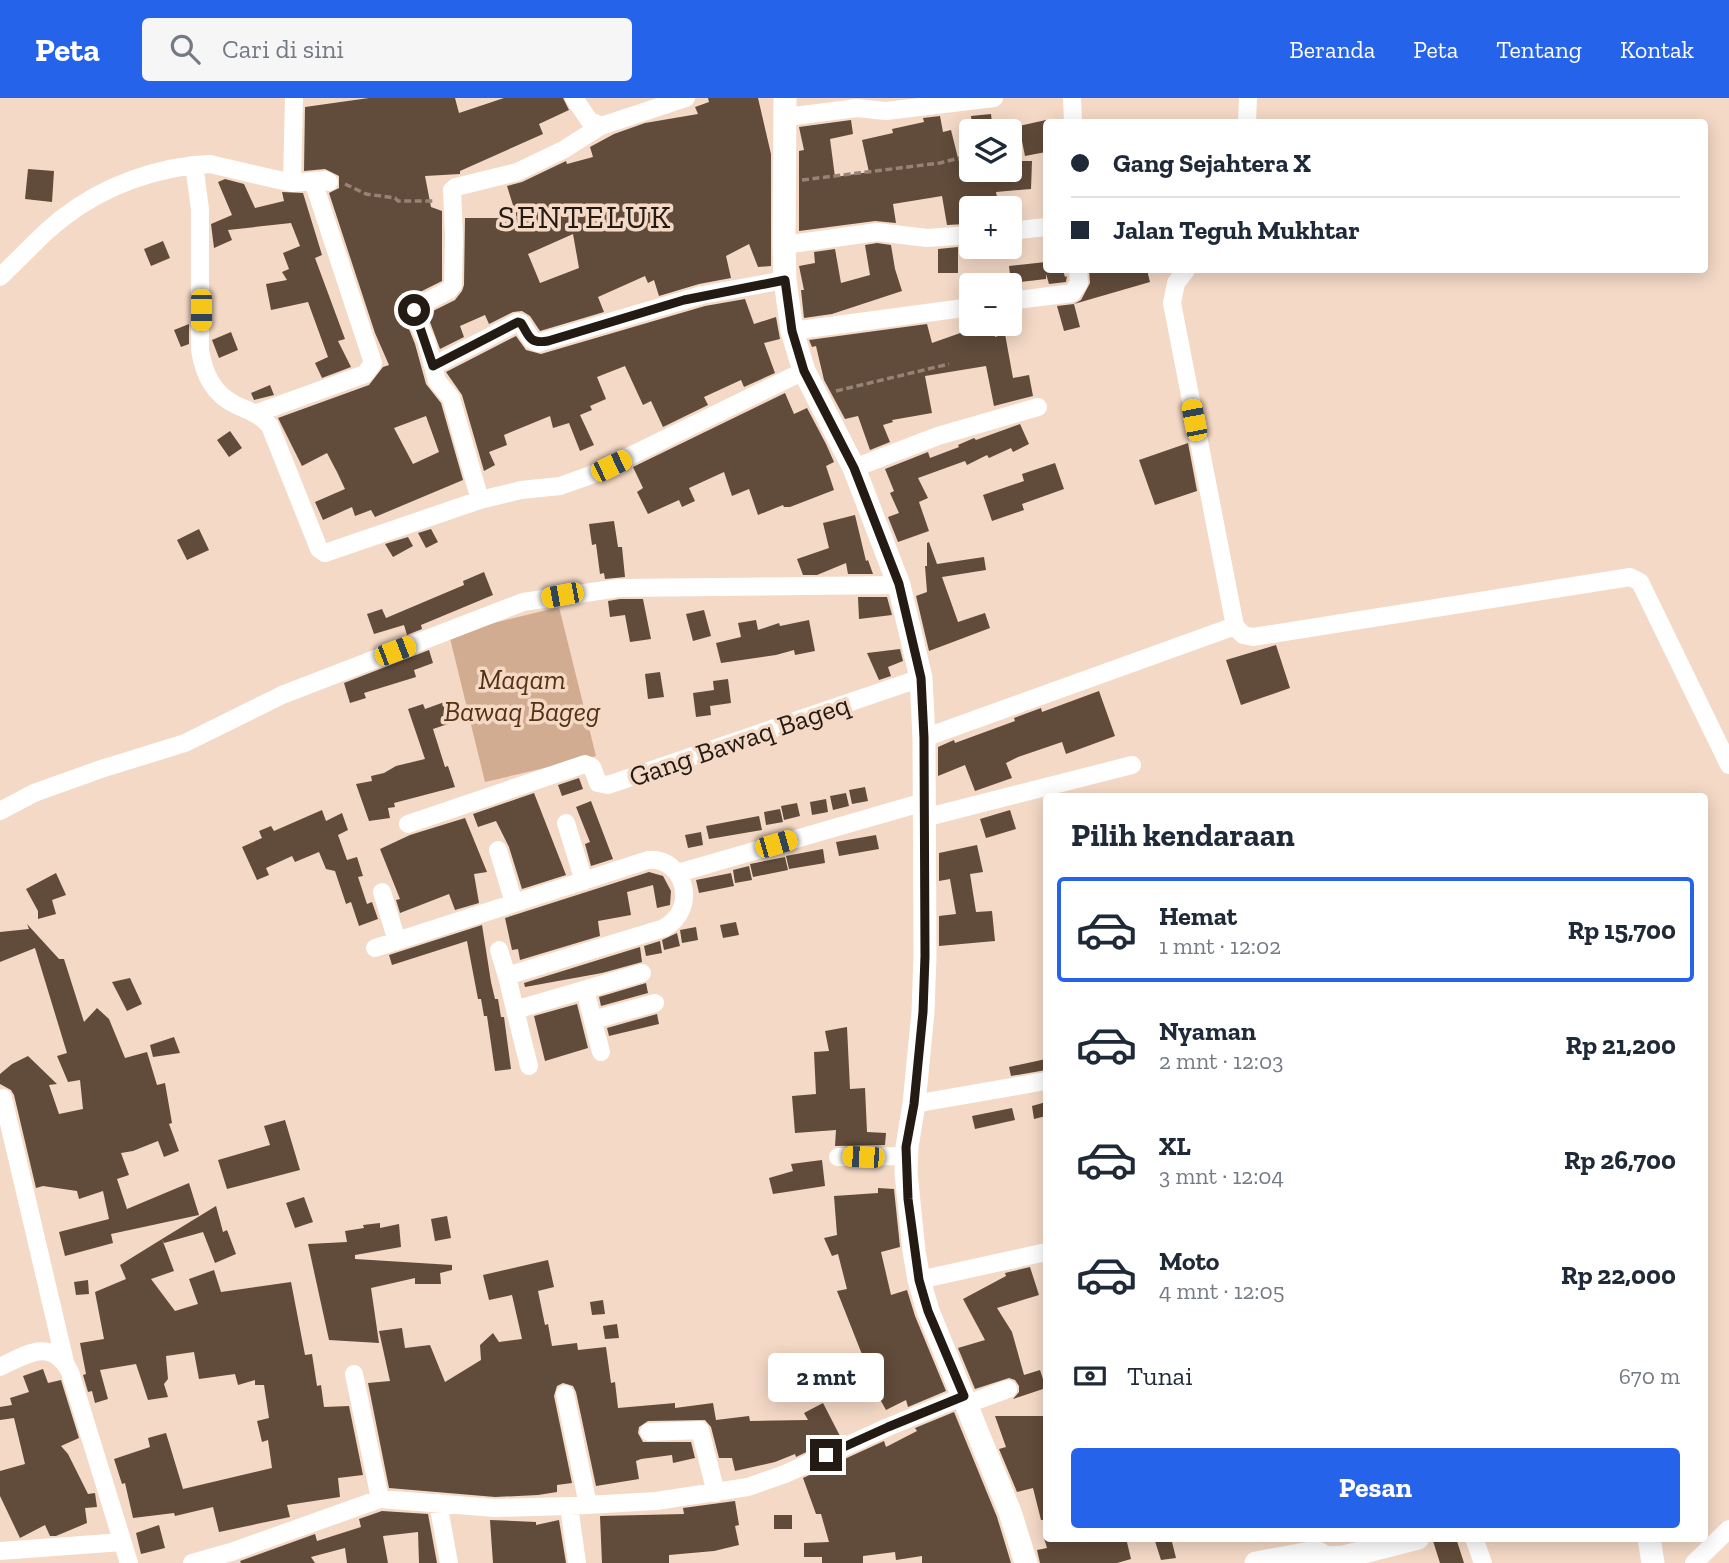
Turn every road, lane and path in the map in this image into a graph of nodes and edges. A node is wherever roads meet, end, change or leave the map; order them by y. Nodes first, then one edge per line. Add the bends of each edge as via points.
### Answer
1 (294, 98) edge
2 (574, 98) edge
3 (686, 98) edge
4 (994, 98) edge
5 (1072, 98) edge
6 (1248, 98) edge
7 (786, 107) edge
8 (1073, 119) edge
9 (1247, 119) edge
10 (601, 126) junction
11 (959, 158) edge
12 (194, 165) junction
13 (321, 181) junction
14 (786, 182) junction
15 (292, 183) junction
16 (453, 201) junction
17 (1043, 228) edge
18 (1022, 230) edge
19 (959, 236) edge
20 (784, 245) junction
21 (1078, 273) edge
22 (1184, 273) edge
23 (0, 277) edge
24 (785, 280) junction
25 (1022, 299) edge
26 (959, 309) edge
27 (792, 331) junction
28 (949, 364) dead end
29 (433, 366) junction
30 (804, 371) junction
31 (817, 396) junction
32 (1038, 407) dead end
33 (257, 413) junction
34 (854, 468) junction
35 (480, 500) junction
36 (899, 584) junction
37 (1235, 626) junction
38 (921, 678) junction
39 (924, 738) junction
40 (1132, 765) dead end
41 (1729, 765) edge
42 (925, 810) junction
43 (0, 811) edge
44 (566, 823) dead end
45 (408, 824) dead end
46 (498, 850) dead end
47 (678, 873) junction
48 (583, 881) junction
49 (382, 892) dead end
50 (514, 903) junction
51 (397, 941) junction
52 (375, 948) dead end
53 (499, 950) dead end
54 (642, 973) dead end
55 (507, 976) junction
56 (585, 989) junction
57 (655, 1003) dead end
58 (515, 1010) junction
59 (593, 1020) junction
60 (601, 1052) dead end
61 (529, 1066) dead end
62 (1043, 1082) edge
63 (3, 1098) dead end
64 (914, 1104) junction
65 (906, 1156) junction
66 (838, 1157) dead end
67 (1043, 1253) edge
68 (919, 1280) junction
69 (65, 1362) junction
70 (0, 1367) edge
71 (354, 1374) dead end
72 (1008, 1390) dead end
73 (565, 1394) dead end
74 (966, 1400) junction
75 (649, 1432) dead end
76 (716, 1493) junction
77 (380, 1499) junction
78 (438, 1503) junction
79 (588, 1504) junction
80 (569, 1506) junction
81 (1729, 1529) edge
82 (122, 1542) junction
83 (1402, 1542) edge
84 (1475, 1542) edge
85 (1650, 1542) edge
86 (0, 1551) edge
87 (232, 1558) edge
88 (1327, 1561) edge
89 (129, 1563) edge
90 (192, 1563) edge
91 (449, 1563) edge
92 (577, 1563) edge
93 (1026, 1563) edge
94 (1256, 1563) edge
95 (1483, 1563) edge
96 (1654, 1563) edge
97 (1694, 1563) edge

1 - 15 street
2 - 10 street via 589,120
3 - 10 street
4 - 7 street via 896,110
5 - 8 street
6 - 9 street
7 - 14 street
10 - 16 street via 517,172 456,187
11 - 14 path
12 - 15 street via 210,164
12 - 23 street via 153,172 96,196 45,232
12 - 33 street via 200,209 203,368 220,394
13 - 15 street
13 - 16 path via 398,201
13 - 33 street via 373,363 365,374
14 - 20 street
16 - 29 street via 452,287 414,310
17 - 18 street
19 - 20 street via 927,238 877,232
20 - 24 street
21 - 25 street via 1079,283 1072,293
22 - 37 street via 1172,303
24 - 27 street
24 - 29 street via 690,298 538,343 518,322
26 - 27 street
27 - 30 street
28 - 31 path
29 - 35 street via 437,381 451,398
30 - 31 street
30 - 35 street via 591,475 560,486
31 - 34 street
32 - 34 street via 938,436
33 - 35 street via 270,426 319,549 325,553
34 - 36 street
36 - 38 street
36 - 43 street via 619,588 523,602 282,695 185,743 34,793
37 - 39 street
37 - 41 street via 1243,635 1254,637 1630,577 1640,582
38 - 39 street
38 - 45 street, Gang Bawaq Bageq via 608,785 598,783 592,766 585,764
39 - 42 street
40 - 42 street
42 - 47 street
42 - 64 street via 925,970
44 - 48 street
46 - 50 street
47 - 48 street via 656,859
47 - 55 street via 685,897 681,916 674,923
48 - 50 street
49 - 51 street
50 - 51 street
51 - 52 street
53 - 55 street
54 - 56 street
55 - 58 street
56 - 58 street
56 - 59 street
57 - 59 street
58 - 61 street
59 - 60 street
62 - 64 street
63 - 69 street
64 - 65 street
65 - 66 street
65 - 68 street
67 - 68 street
68 - 74 street
69 - 70 street via 58,1355 38,1351
69 - 82 street
71 - 77 street
72 - 74 street
73 - 79 street
74 - 76 street via 888,1427 764,1483
74 - 93 street
75 - 76 street via 700,1430
76 - 79 street
77 - 78 street
77 - 87 street
78 - 80 street via 495,1508
78 - 91 street
79 - 80 street
80 - 92 street
81 - 97 street
82 - 86 street
82 - 89 street
83 - 88 street
84 - 95 street
85 - 96 street
87 - 90 street
88 - 94 street via 1315,1552

